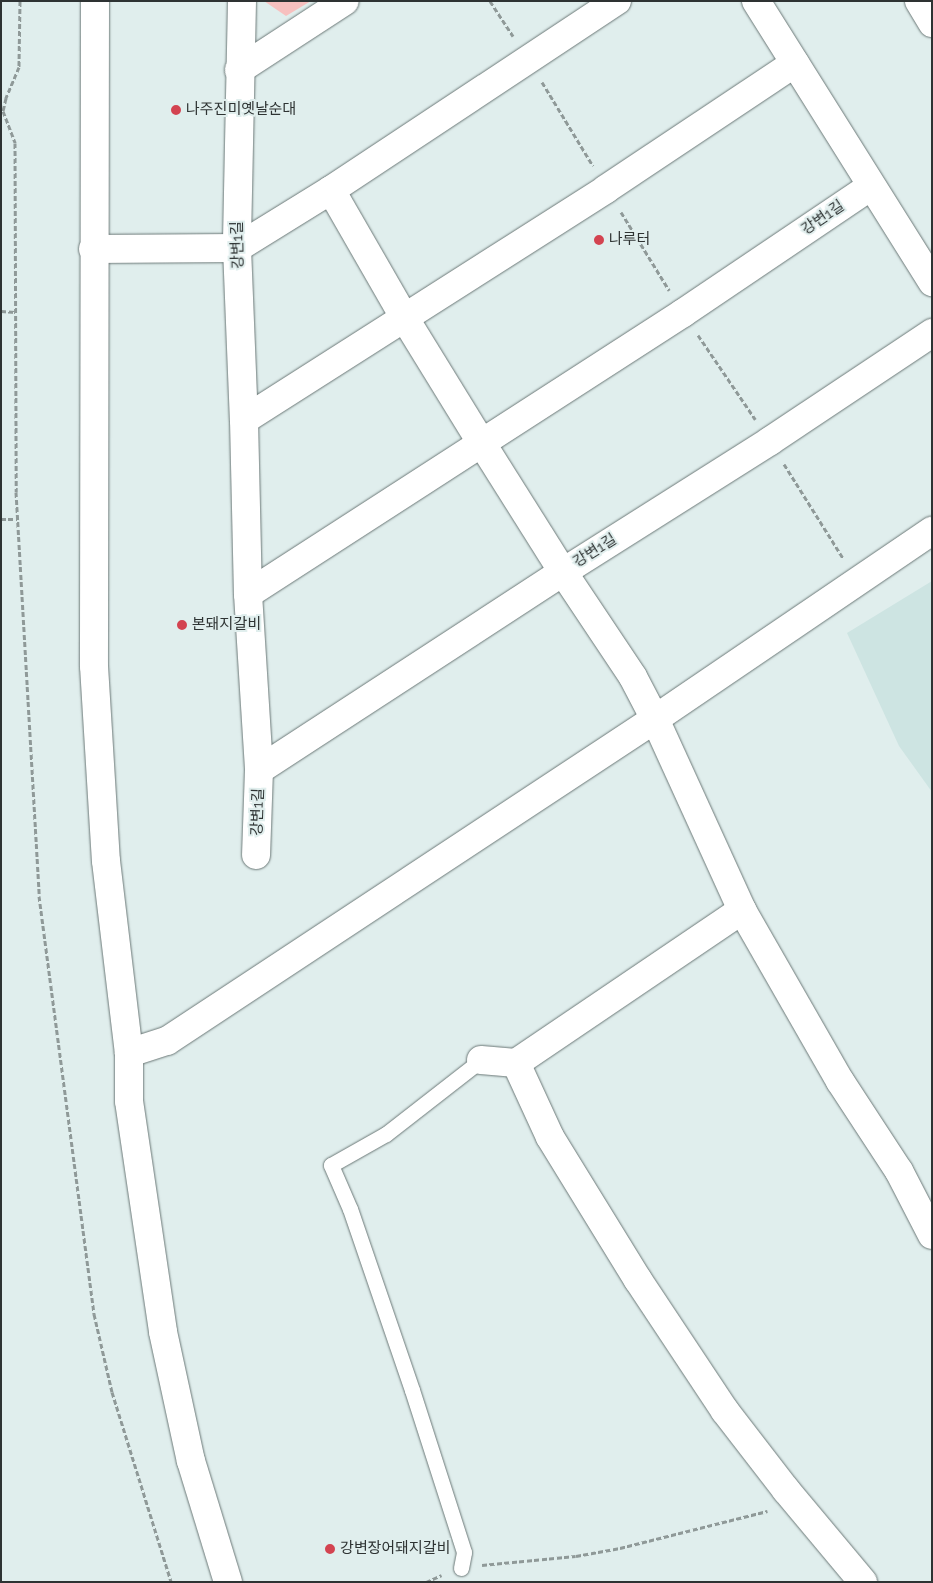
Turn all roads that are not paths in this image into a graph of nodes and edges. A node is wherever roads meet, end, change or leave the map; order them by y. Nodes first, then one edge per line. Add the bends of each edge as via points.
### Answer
1 (95, 1) edge
2 (242, 1) edge
3 (345, 1) edge
4 (618, 1) edge
5 (756, 1) edge
6 (919, 1) edge
7 (932, 23) edge
8 (795, 63) junction
9 (239, 70) junction
10 (871, 186) junction
11 (331, 190) junction
12 (237, 248) junction
13 (93, 249) junction
14 (932, 282) edge
15 (404, 317) junction
16 (932, 333) edge
17 (244, 420) junction
18 (481, 442) junction
19 (932, 531) edge
20 (563, 572) junction
21 (248, 594) junction
22 (655, 719) junction
23 (259, 770) junction
24 (256, 855) dead end
25 (742, 910) junction
26 (128, 1053) junction
27 (481, 1060) joint
28 (516, 1063) junction
29 (932, 1235) edge
30 (461, 1568) road end
31 (228, 1582) edge
32 (863, 1582) edge

1 - 13 street
2 - 9 street, 강변1길
3 - 9 street
4 - 11 street
5 - 8 street
6 - 7 street
8 - 10 street
8 - 15 street via 606,189
9 - 12 street, 강변1길
10 - 14 street
10 - 18 street, 강변1길 via 683,313
11 - 12 street
11 - 15 street
12 - 13 street
12 - 17 street, 강변1길
13 - 26 street via 94,666 106,861
15 - 17 street
15 - 18 street
16 - 20 street, 강변1길 via 770,441
17 - 21 street, 강변1길
18 - 20 street
18 - 21 street, 강변1길
19 - 22 street
20 - 22 street via 633,677
20 - 23 street, 강변1길
21 - 23 street, 강변1길
22 - 25 street
22 - 26 street via 167,1040
23 - 24 street, 강변1길
25 - 28 street
25 - 29 street via 840,1081 899,1171
26 - 31 street via 129,1101 163,1332 191,1461
27 - 28 street
27 - 30 lane via 386,1134 331,1165 350,1209 412,1390 464,1552
28 - 32 street via 550,1137 638,1280 726,1411

